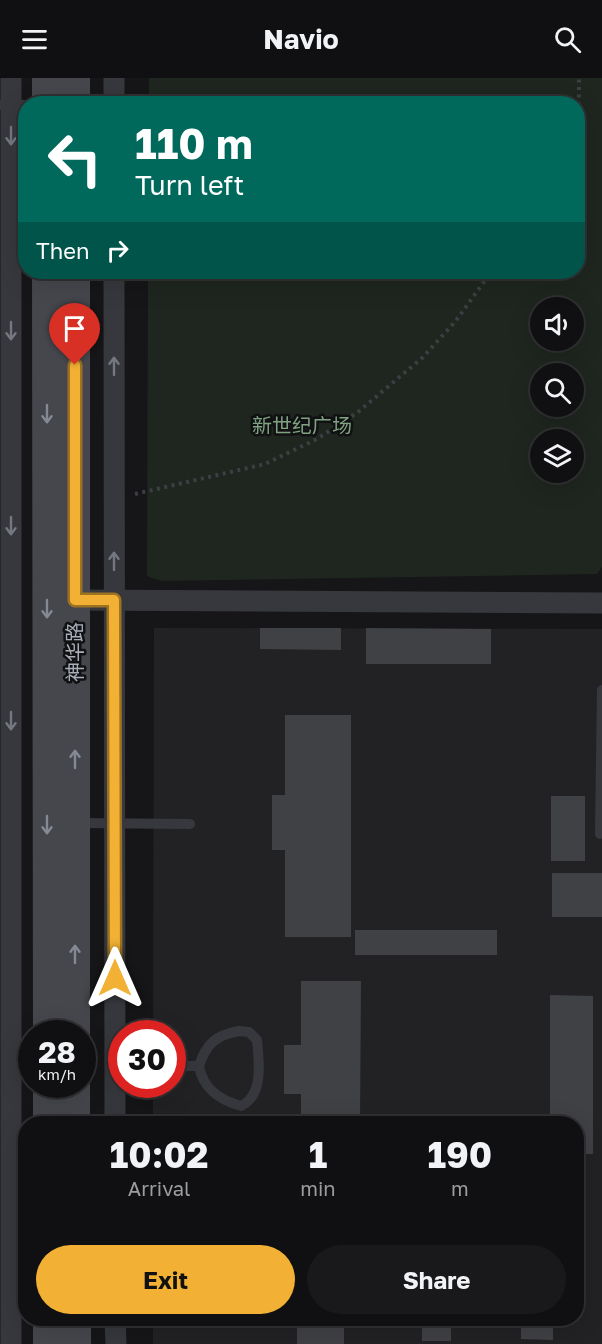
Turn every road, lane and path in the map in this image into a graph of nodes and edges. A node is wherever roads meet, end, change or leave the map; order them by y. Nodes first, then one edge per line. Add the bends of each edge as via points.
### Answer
1 (11, 78) edge
2 (47, 78) edge
3 (75, 78) edge
4 (114, 78) edge
5 (579, 78) edge
6 (47, 96) edge
7 (75, 96) edge
8 (114, 96) edge
9 (579, 96) edge
10 (12, 105) edge
11 (47, 279) edge
12 (75, 279) edge
13 (114, 279) edge
14 (485, 279) edge
15 (114, 499) junction
16 (75, 600) junction
17 (114, 600) junction
18 (602, 603) edge
19 (602, 690) edge
20 (75, 823) junction
21 (114, 823) junction
22 (190, 824) dead end
23 (600, 834) dead end
24 (48, 1020) edge
25 (75, 1020) edge
26 (117, 1020) edge
27 (186, 1066) edge
28 (199, 1066) junction
29 (48, 1098) edge
30 (75, 1098) edge
31 (116, 1098) edge
32 (48, 1116) edge
33 (75, 1116) edge
34 (115, 1116) edge
35 (48, 1326) edge
36 (76, 1326) edge
37 (116, 1326) edge
38 (11, 1344) edge
39 (48, 1344) edge
40 (76, 1344) edge
41 (116, 1344) edge

1 - 10 street
2 - 6 main road
3 - 7 main road
4 - 8 street
5 - 9 path
10 -> 38 street
11 -> 24 main road, 神华路
12 - 16 main road, 神华路
15 -> 13 street
14 - 15 path via 455,322 422,358 358,412 317,439 266,464
17 -> 15 street
16 - 17 street
20 -> 16 main road, 神华路
17 - 18 street
17 - 21 street
19 - 23 lane
20 - 21 lane
25 -> 20 main road, 神华路
21 - 22 lane
21 - 26 street
27 - 28 lane
28 - 28 lane via 208,1088 222,1100 241,1106 254,1094 260,1066 257,1040 249,1032 222,1034 205,1052
29 - 32 main road
30 - 33 main road
31 - 34 street
35 - 39 main road
36 - 40 main road
37 - 41 street

